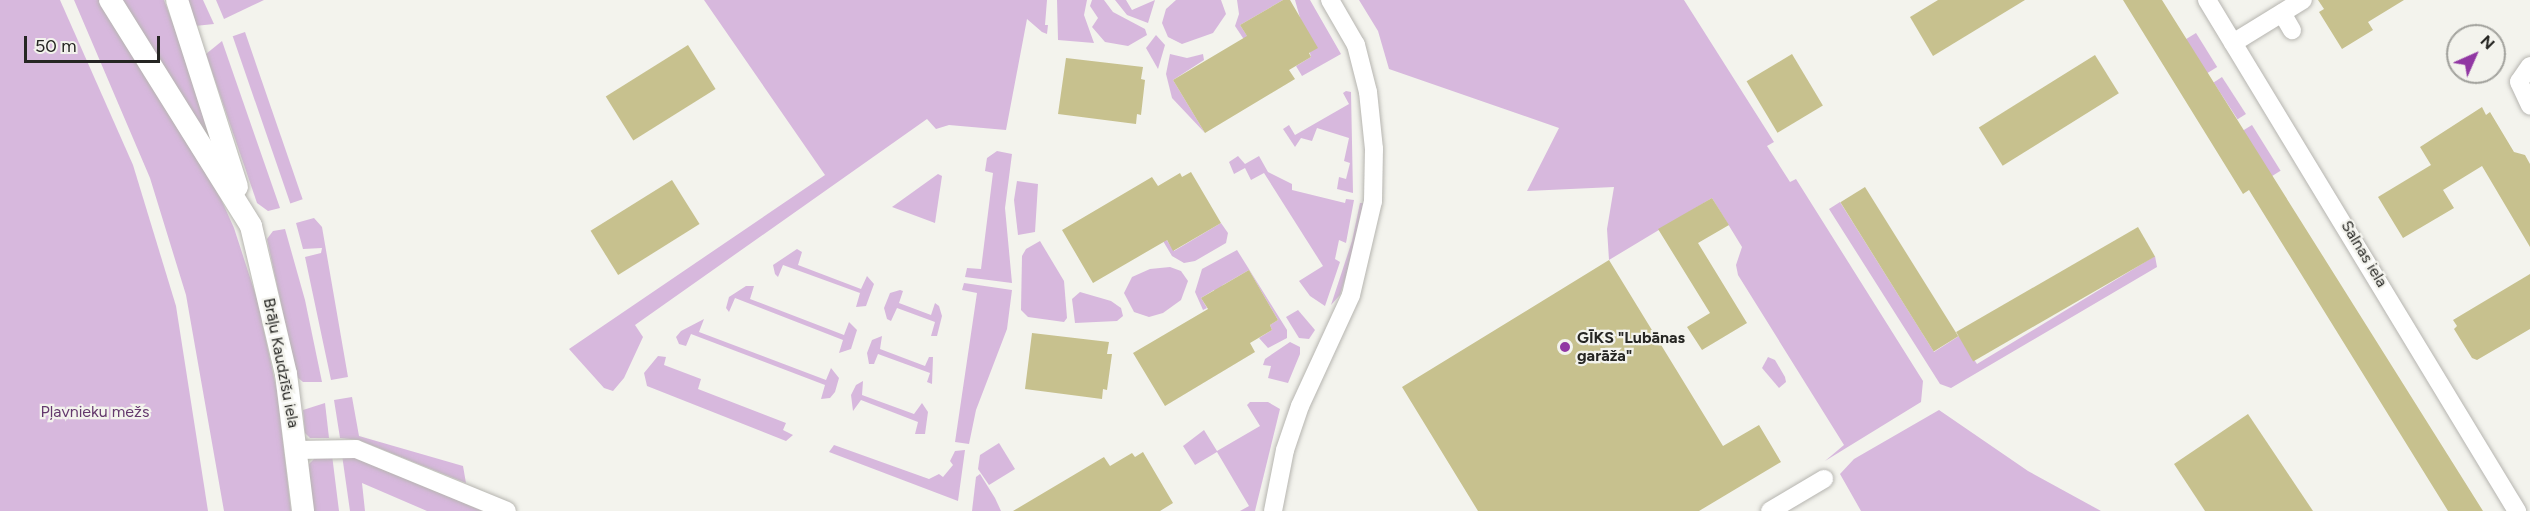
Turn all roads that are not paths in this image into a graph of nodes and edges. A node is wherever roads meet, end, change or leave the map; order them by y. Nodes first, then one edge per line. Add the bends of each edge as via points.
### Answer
1 (110, 0) edge
2 (177, 0) edge
3 (1330, 0) edge
4 (2207, 0) edge
5 (2303, 0) edge
6 (2282, 13) junction
7 (2292, 30) dead end
8 (2233, 43) junction
9 (2530, 66) edge
10 (2530, 106) edge
11 (247, 217) junction
12 (297, 450) junction
13 (1824, 479) dead end
14 (303, 511) edge
15 (507, 511) edge
16 (1273, 511) edge
17 (1770, 511) edge
18 (2517, 511) edge

1 - 11 street, Brāļu Kaudzīšu iela
2 - 11 street, Brāļu Kaudzīšu iela
3 - 16 street via 1356,45 1368,92 1374,149 1373,201 1352,296 1300,406 1285,450
4 - 8 street, Salnas iela
5 - 6 street
6 - 7 street
6 - 8 street
8 - 18 street, Salnas iela
9 - 10 street via 2519,82
11 - 12 street, Brāļu Kaudzīšu iela via 284,368
12 - 14 street, Brāļu Kaudzīšu iela
12 - 15 street via 356,449
13 - 17 street

